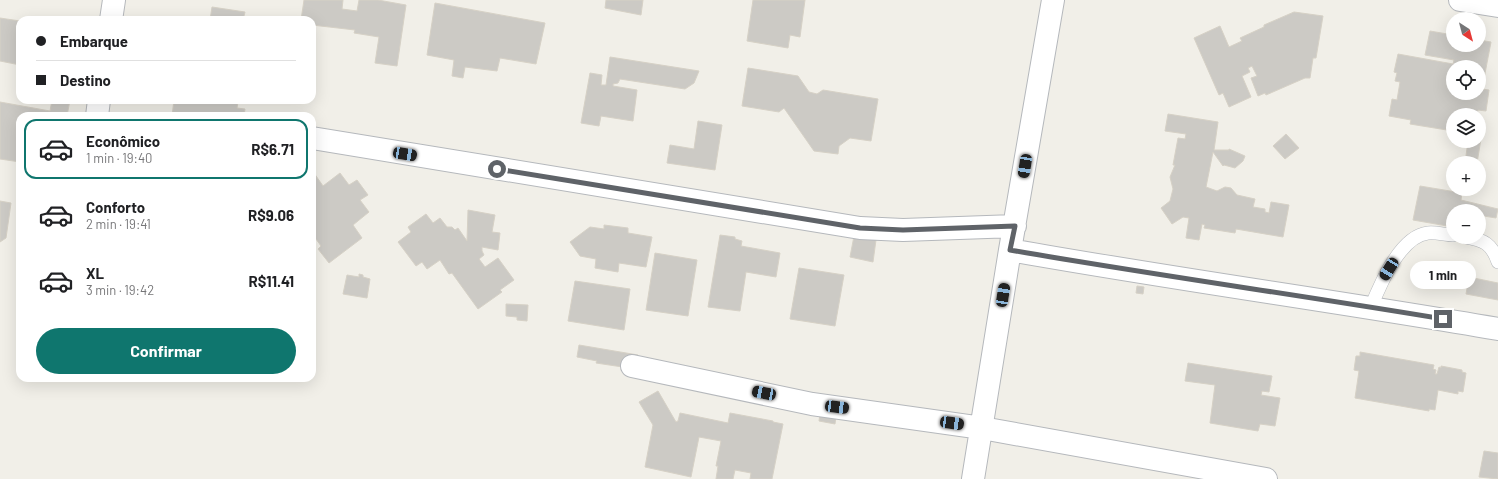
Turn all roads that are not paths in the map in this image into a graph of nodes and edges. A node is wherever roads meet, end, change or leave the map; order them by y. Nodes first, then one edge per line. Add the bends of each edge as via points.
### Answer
1 (114, 0) edge
2 (1053, 0) edge
3 (1460, 0) edge
4 (1498, 6) edge
5 (112, 16) edge
6 (316, 139) edge
7 (1015, 226) junction
8 (1446, 235) edge
9 (1486, 244) edge
10 (1010, 250) junction
11 (1498, 262) edge
12 (1372, 307) junction
13 (1498, 328) edge
14 (632, 366) dead end
15 (982, 428) junction
16 (973, 479) edge
17 (1266, 479) edge

1 - 5 street
2 - 7 street
3 - 4 street
6 - 7 street via 860,228 903,230
7 - 10 street
8 - 12 lane via 1427,233 1406,246 1383,279
9 - 11 lane via 1491,247
10 - 12 street
10 - 15 street
12 - 13 street
14 - 15 street via 812,404
15 - 16 street
15 - 17 street

